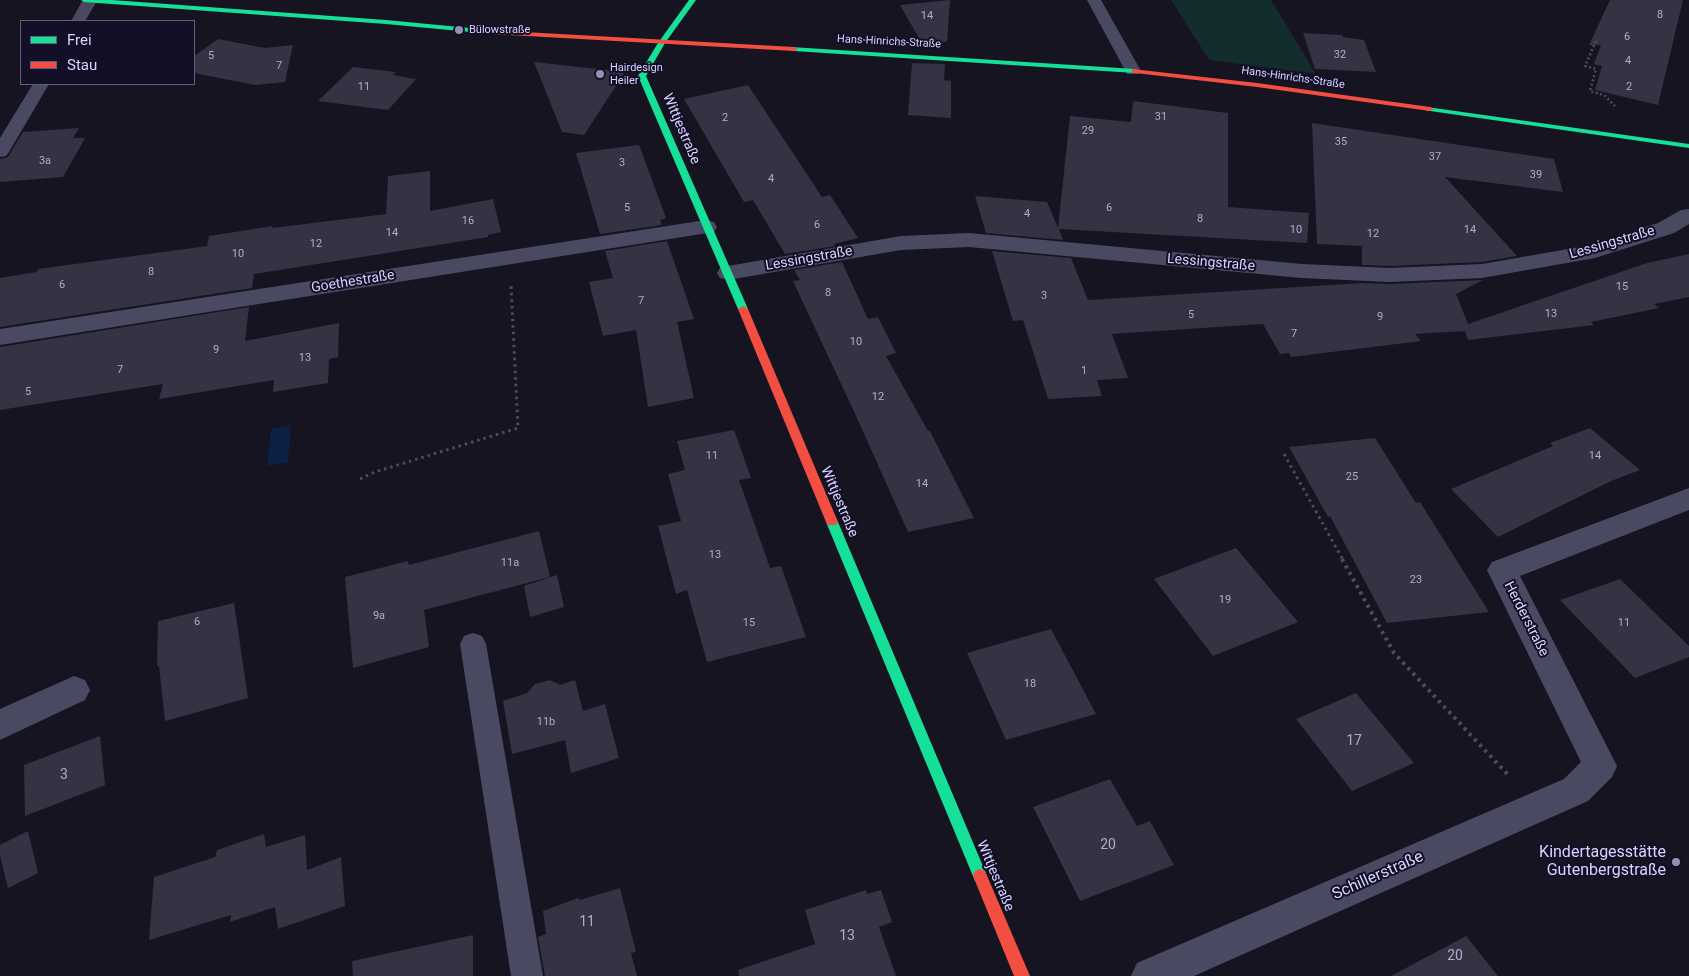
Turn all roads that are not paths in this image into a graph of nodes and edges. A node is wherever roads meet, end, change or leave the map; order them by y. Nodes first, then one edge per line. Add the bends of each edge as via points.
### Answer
1 (84, 0) edge
2 (693, 0) edge
3 (1094, 0) edge
4 (90, 1) edge
5 (79, 20) edge
6 (662, 43) junction
7 (1133, 71) junction
8 (39, 85) edge
9 (1689, 146) edge
10 (0, 152) edge
11 (1689, 215) edge
12 (706, 227) junction
13 (728, 273) junction
14 (0, 337) edge
15 (1689, 499) edge
16 (473, 644) dead end
17 (74, 690) dead end
18 (0, 725) edge
19 (1600, 766) joint
20 (527, 976) edge
21 (1022, 976) edge
22 (1150, 976) edge

1 - 4 main road, Hans-Hinrichs-Straße
2 - 6 main road
3 - 7 lane
4 - 5 lane
4 - 6 main road, Hans-Hinrichs-Straße
6 - 7 main road, Hans-Hinrichs-Straße
6 - 12 main road, Wittjestraße via 642,76
7 - 9 main road, Hans-Hinrichs-Straße
8 - 10 lane
11 - 13 street, Lessingstraße via 1666,228 1595,251 1482,271 1390,275 1302,271 969,240 901,243
12 - 13 main road, Wittjestraße
12 - 14 street, Goethestraße
13 - 21 main road, Wittjestraße
15 - 19 street, Herderstraße via 1502,570
16 - 20 lane
17 - 18 street
19 - 22 street, Schillerstraße via 1576,790

